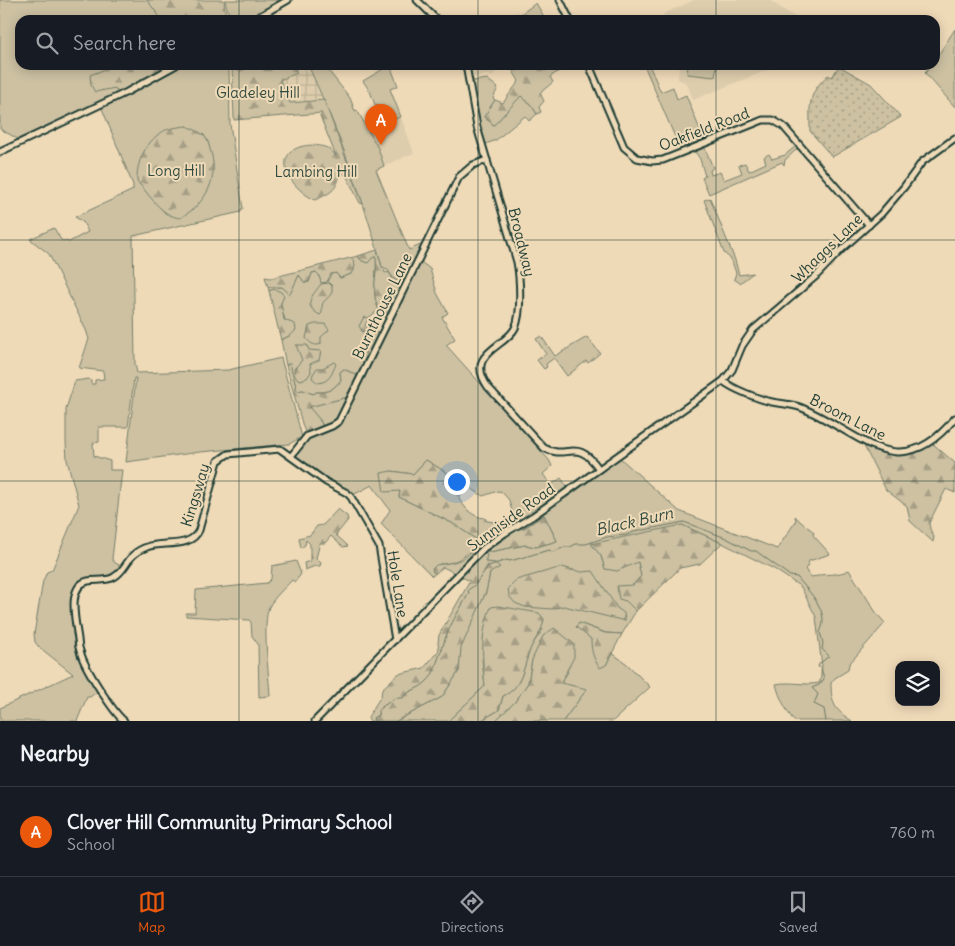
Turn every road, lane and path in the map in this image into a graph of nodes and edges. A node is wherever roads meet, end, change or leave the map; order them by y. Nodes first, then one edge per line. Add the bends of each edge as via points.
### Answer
1 (288, 0) edge
2 (418, 0) edge
3 (560, 0) edge
4 (262, 15) edge
5 (432, 15) edge
6 (568, 15) edge
7 (167, 70) edge
8 (467, 70) edge
9 (591, 70) edge
10 (955, 138) edge
11 (0, 152) edge
12 (487, 160) junction
13 (869, 224) junction
14 (723, 381) junction
15 (955, 418) edge
16 (292, 455) junction
17 (599, 469) junction
18 (357, 508) joint
19 (395, 640) junction
20 (124, 721) edge
21 (315, 721) edge

1 - 4 street
2 - 5 street
3 - 6 street
7 - 11 street
8 - 12 street, Broadway via 477,127
9 - 13 street, Oakfield Road via 621,141 637,158 663,160 763,120 773,120 783,126
10 - 13 street, Whaggs Lane via 922,162 885,210
12 - 16 street, Burnthouse Lane via 473,165 459,177 339,421 307,436
12 - 17 street, Broadway via 520,279 516,326 485,356 483,379 540,445 554,452 583,452
13 - 14 street, Whaggs Lane via 816,276 753,330
14 - 15 street, Broom Lane via 765,400 802,408 865,443 892,451 907,451 927,444
14 - 17 street, Sunniside Road
16 - 18 street, Kingsway via 326,482 347,493
16 - 20 street, Kingsway via 277,448 223,456 218,461 194,537 187,541 145,547 130,557 114,578 89,581 78,587 74,596 80,654
17 - 19 street, Sunniside Road via 484,548
18 - 19 street, Hole Lane via 380,550
19 - 21 street, Sunniside Road

